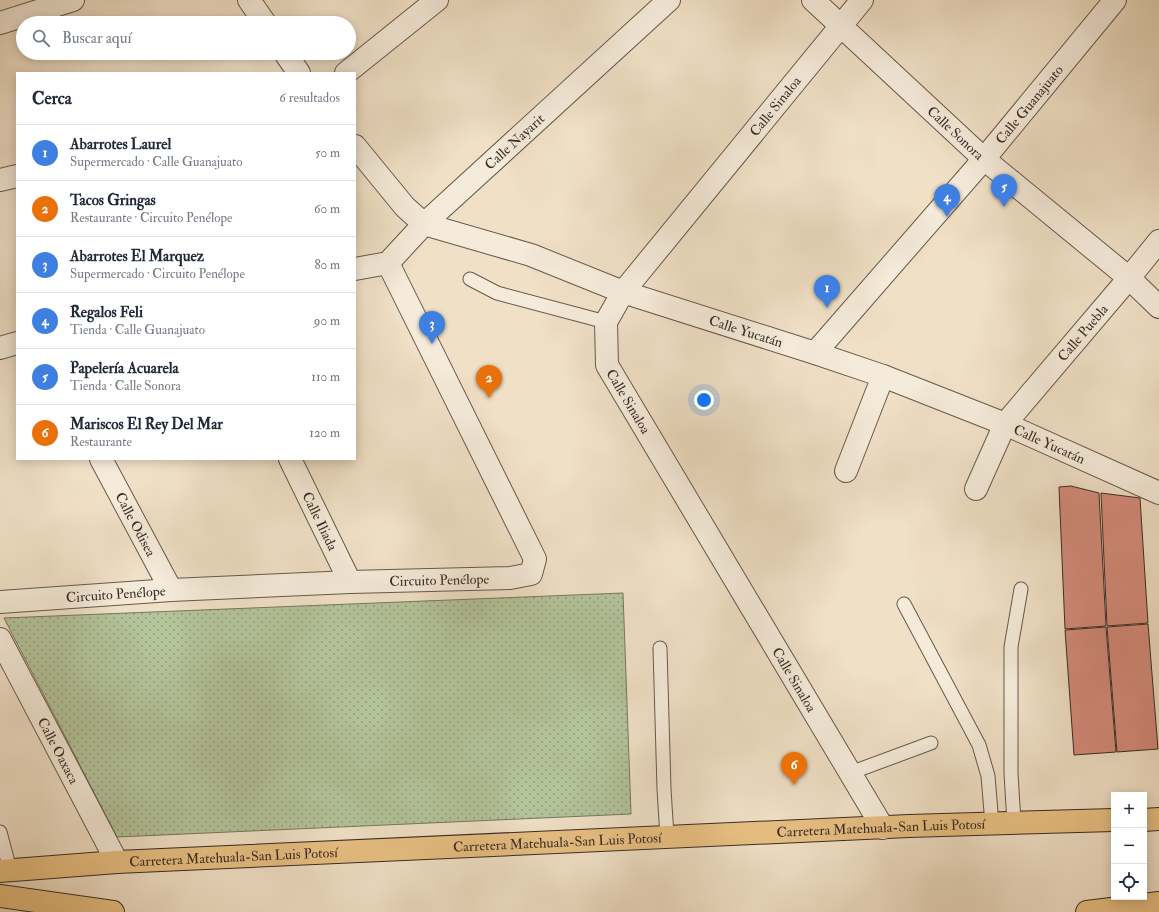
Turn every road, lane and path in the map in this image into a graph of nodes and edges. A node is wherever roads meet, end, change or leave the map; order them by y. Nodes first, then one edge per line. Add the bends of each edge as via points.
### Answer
1 (73, 0) edge
2 (249, 0) edge
3 (437, 0) edge
4 (669, 0) edge
5 (812, 0) edge
6 (862, 0) edge
7 (1114, 0) edge
8 (22, 16) edge
9 (260, 16) edge
10 (16, 18) edge
11 (0, 23) edge
12 (840, 26) junction
13 (290, 60) edge
14 (297, 72) edge
15 (347, 72) edge
16 (356, 147) edge
17 (984, 159) junction
18 (16, 176) edge
19 (0, 180) edge
20 (424, 224) junction
21 (1159, 241) edge
22 (388, 263) junction
23 (356, 269) edge
24 (470, 278) dead end
25 (1129, 278) junction
26 (623, 292) junction
27 (1159, 307) edge
28 (606, 322) junction
29 (16, 343) edge
30 (0, 348) edge
31 (815, 353) junction
32 (883, 376) junction
33 (1005, 424) junction
34 (102, 460) edge
35 (290, 460) edge
36 (846, 471) dead end
37 (976, 489) dead end
38 (1159, 493) edge
39 (350, 582) junction
40 (1021, 589) dead end
41 (171, 590) junction
42 (0, 602) edge
43 (904, 604) dead end
44 (0, 639) edge
45 (660, 648) dead end
46 (931, 742) dead end
47 (850, 773) junction
48 (1159, 819) edge
49 (1111, 820) edge
50 (1147, 820) edge
51 (1014, 823) junction
52 (992, 824) junction
53 (883, 828) junction
54 (0, 832) edge
55 (667, 837) junction
56 (117, 862) junction
57 (5, 871) edge
58 (0, 896) edge
59 (1159, 903) edge
60 (113, 912) edge
61 (1087, 912) edge

1 - 8 street
2 - 9 street
3 - 15 street
4 - 20 street, Calle Nayarit
5 - 12 street, Calle Sonora
6 - 12 street, Calle Sinaloa
7 - 17 street, Calle Guanajuato
10 - 11 street
12 - 17 street, Calle Sonora
12 - 26 street, Calle Sinaloa
13 - 14 street
16 - 20 street, Calle Yucatán via 405,207
17 - 25 street, Calle Sonora
17 - 31 street, Calle Guanajuato
18 - 19 street
20 - 22 street, Calle Nayarit
20 - 26 street, Calle Yucatán via 531,255
21 - 25 street, Calle Puebla
22 - 23 street
22 - 39 street, Circuito Penélope via 535,559 531,574 510,578
24 - 28 lane via 497,293
25 - 27 street, Calle Sonora
25 - 33 street, Calle Puebla
26 - 28 street, Calle Sinaloa
26 - 31 street, Calle Yucatán
28 - 47 street, Calle Sinaloa via 606,365
29 - 30 street
31 - 32 street, Calle Yucatán
32 - 33 street, Calle Yucatán
32 - 36 street
33 - 37 street, Calle Puebla
33 - 38 street, Calle Yucatán
34 - 41 street, Calle Odisea
35 - 39 street, Calle Iliada
39 - 41 street, Circuito Penélope
40 - 51 lane via 1011,647 1011,773
41 - 42 street, Circuito Penélope
43 - 52 lane via 979,745 988,776
44 - 56 street, Calle Oaxaca
45 - 55 lane
46 - 47 lane
47 - 53 street, Calle Sinaloa
48 - 50 main road
49 - 51 main road, Carretera Matehuala-San Luis Potosí
51 - 52 main road, Carretera Matehuala-San Luis Potosí
52 - 53 main road, Carretera Matehuala-San Luis Potosí
53 - 55 main road, Carretera Matehuala-San Luis Potosí
54 - 57 lane
55 - 56 main road, Carretera Matehuala-San Luis Potosí
56 - 57 main road, Carretera Matehuala-San Luis Potosí
58 - 60 main road
59 - 61 main road

